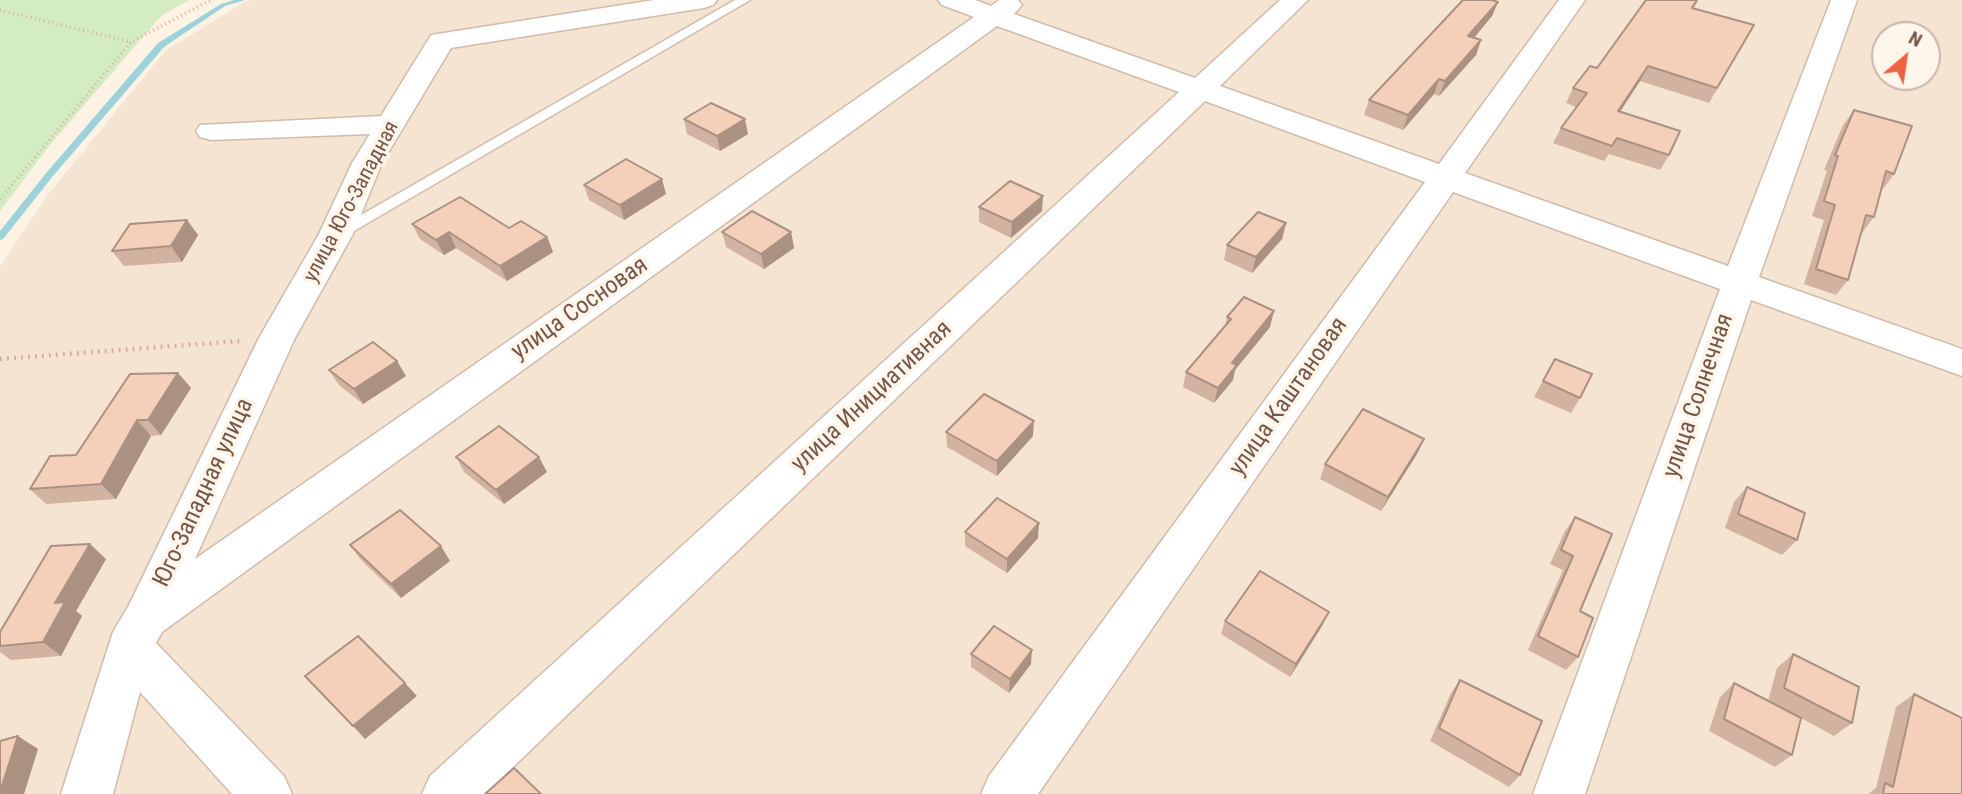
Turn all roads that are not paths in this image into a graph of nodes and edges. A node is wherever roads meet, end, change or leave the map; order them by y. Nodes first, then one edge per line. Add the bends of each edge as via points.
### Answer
1 (704, 0) edge
2 (744, 0) edge
3 (951, 0) edge
4 (1295, 0) edge
5 (1572, 0) edge
6 (1844, 0) edge
7 (1004, 8) edge
8 (1201, 89) junction
9 (392, 124) junction
10 (211, 131) dead end
11 (1445, 177) junction
12 (336, 234) junction
13 (1739, 284) junction
14 (277, 338) joint
15 (1962, 363) edge
16 (137, 633) junction
17 (87, 794) edge
18 (266, 794) edge
19 (448, 794) edge
20 (1007, 794) edge
21 (1559, 794) edge

1 - 9 street, улица Юго-Западная via 441,41
2 - 12 lane
3 - 7 street
4 - 8 street, улица Инициативная
5 - 11 street, улица Каштановая
6 - 13 street, улица Солнечная
7 - 8 street
7 - 16 street, улица Сосновая
8 - 11 street
8 - 19 street, улица Инициативная
9 - 10 street
9 - 12 street, улица Юго-Западная via 367,163
11 - 13 street
11 - 20 street, улица Каштановая
12 - 14 street, улица Юго-Западная
13 - 15 street
13 - 21 street, улица Солнечная
14 - 16 street, Юго-Западная улица
16 - 17 street
16 - 18 street

